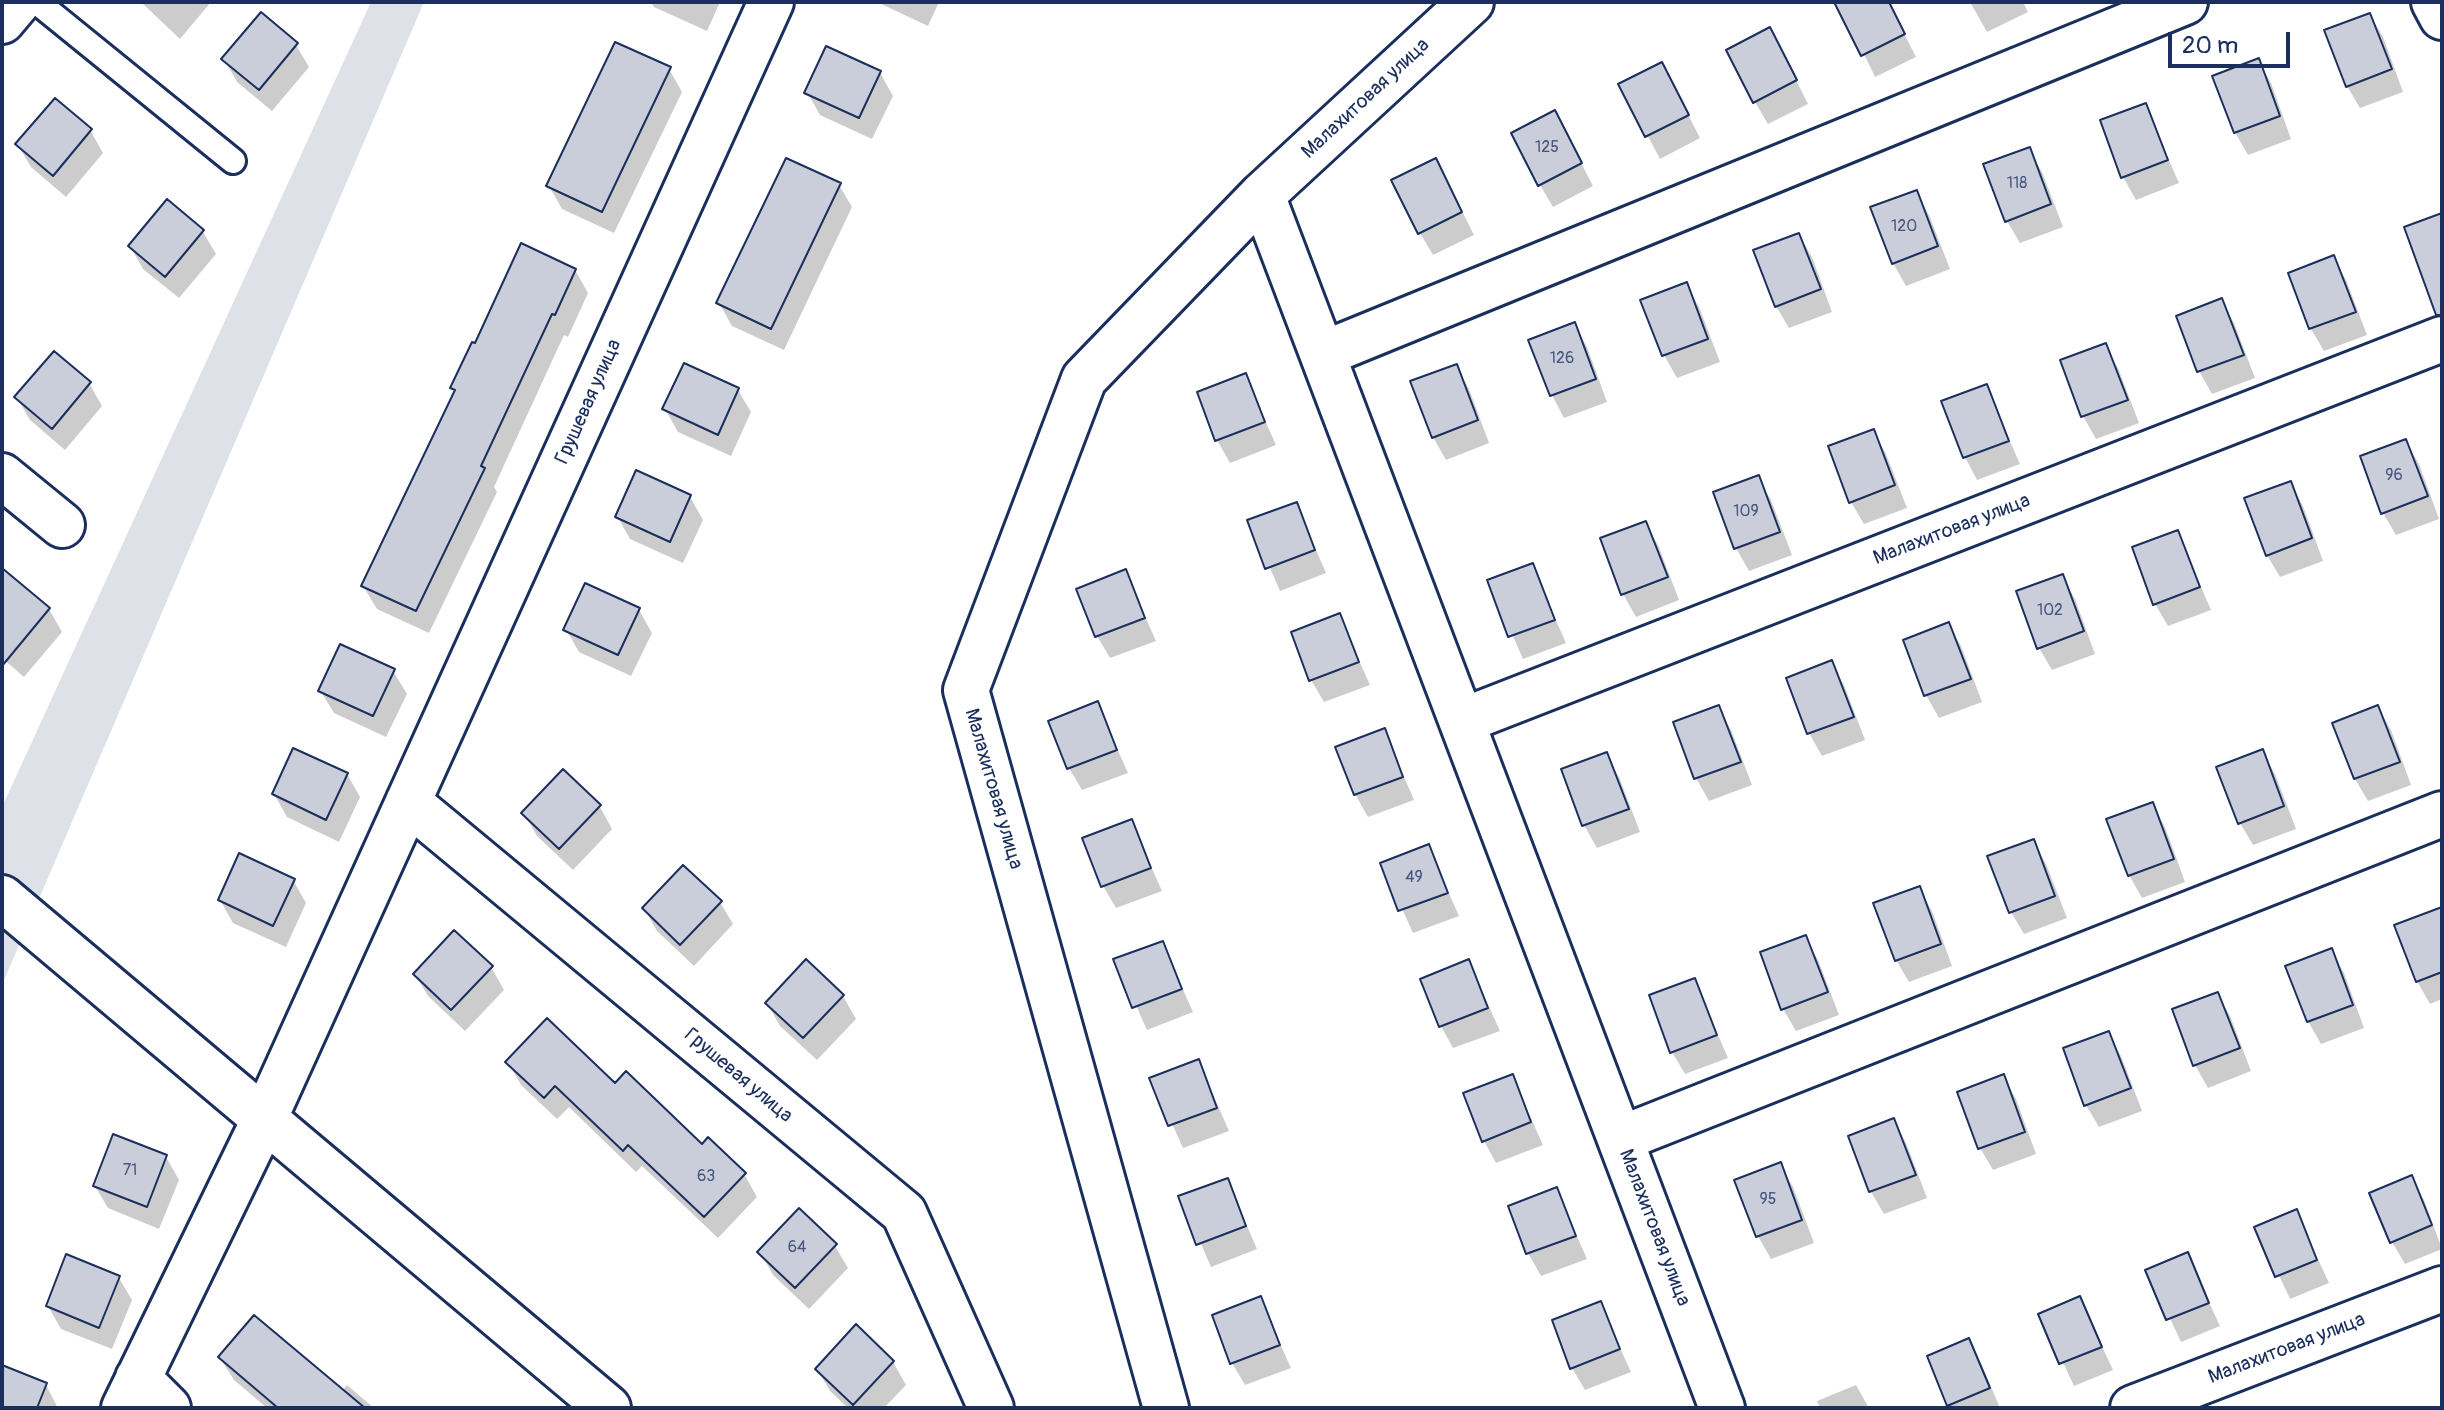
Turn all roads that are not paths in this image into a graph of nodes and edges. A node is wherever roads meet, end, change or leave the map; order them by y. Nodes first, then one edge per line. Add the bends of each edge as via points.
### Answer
1 (18, 2) edge
2 (37, 2) edge
3 (771, 2) edge
4 (1471, 2) edge
5 (2185, 2) edge
6 (2434, 2) edge
7 (2442, 17) edge
8 (2, 21) edge
9 (233, 161) dead end
10 (1262, 195) junction
11 (2442, 339) edge
12 (1323, 354) junction
13 (2, 476) edge
14 (62, 525) dead end
15 (1462, 721) junction
16 (408, 802) junction
17 (2442, 814) edge
18 (2, 898) edge
19 (263, 1122) junction
20 (1620, 1139) junction
21 (2442, 1289) edge
22 (131, 1393) edge
23 (168, 1408) edge
24 (608, 1408) edge
25 (991, 1408) edge
26 (1166, 1408) edge
27 (1722, 1408) edge
28 (2133, 1408) edge

1 - 8 street
2 - 9 lane
3 - 16 street, Грушевая улица
4 - 10 street, Малахитовая улица
5 - 12 street
6 - 7 street
10 - 12 street, Малахитовая улица
10 - 26 street, Малахитовая улица via 1084,379 966,690
11 - 15 street, Малахитовая улица
12 - 15 street, Малахитовая улица
13 - 14 street
15 - 20 street, Малахитовая улица
16 - 19 street, Грушевая улица
16 - 25 street, Грушевая улица via 904,1213
17 - 20 street, Малахитовая улица
18 - 19 street
19 - 22 street, Грушевая улица
19 - 24 street
20 - 27 street, Малахитовая улица
21 - 28 street, Малахитовая улица
22 - 23 street

